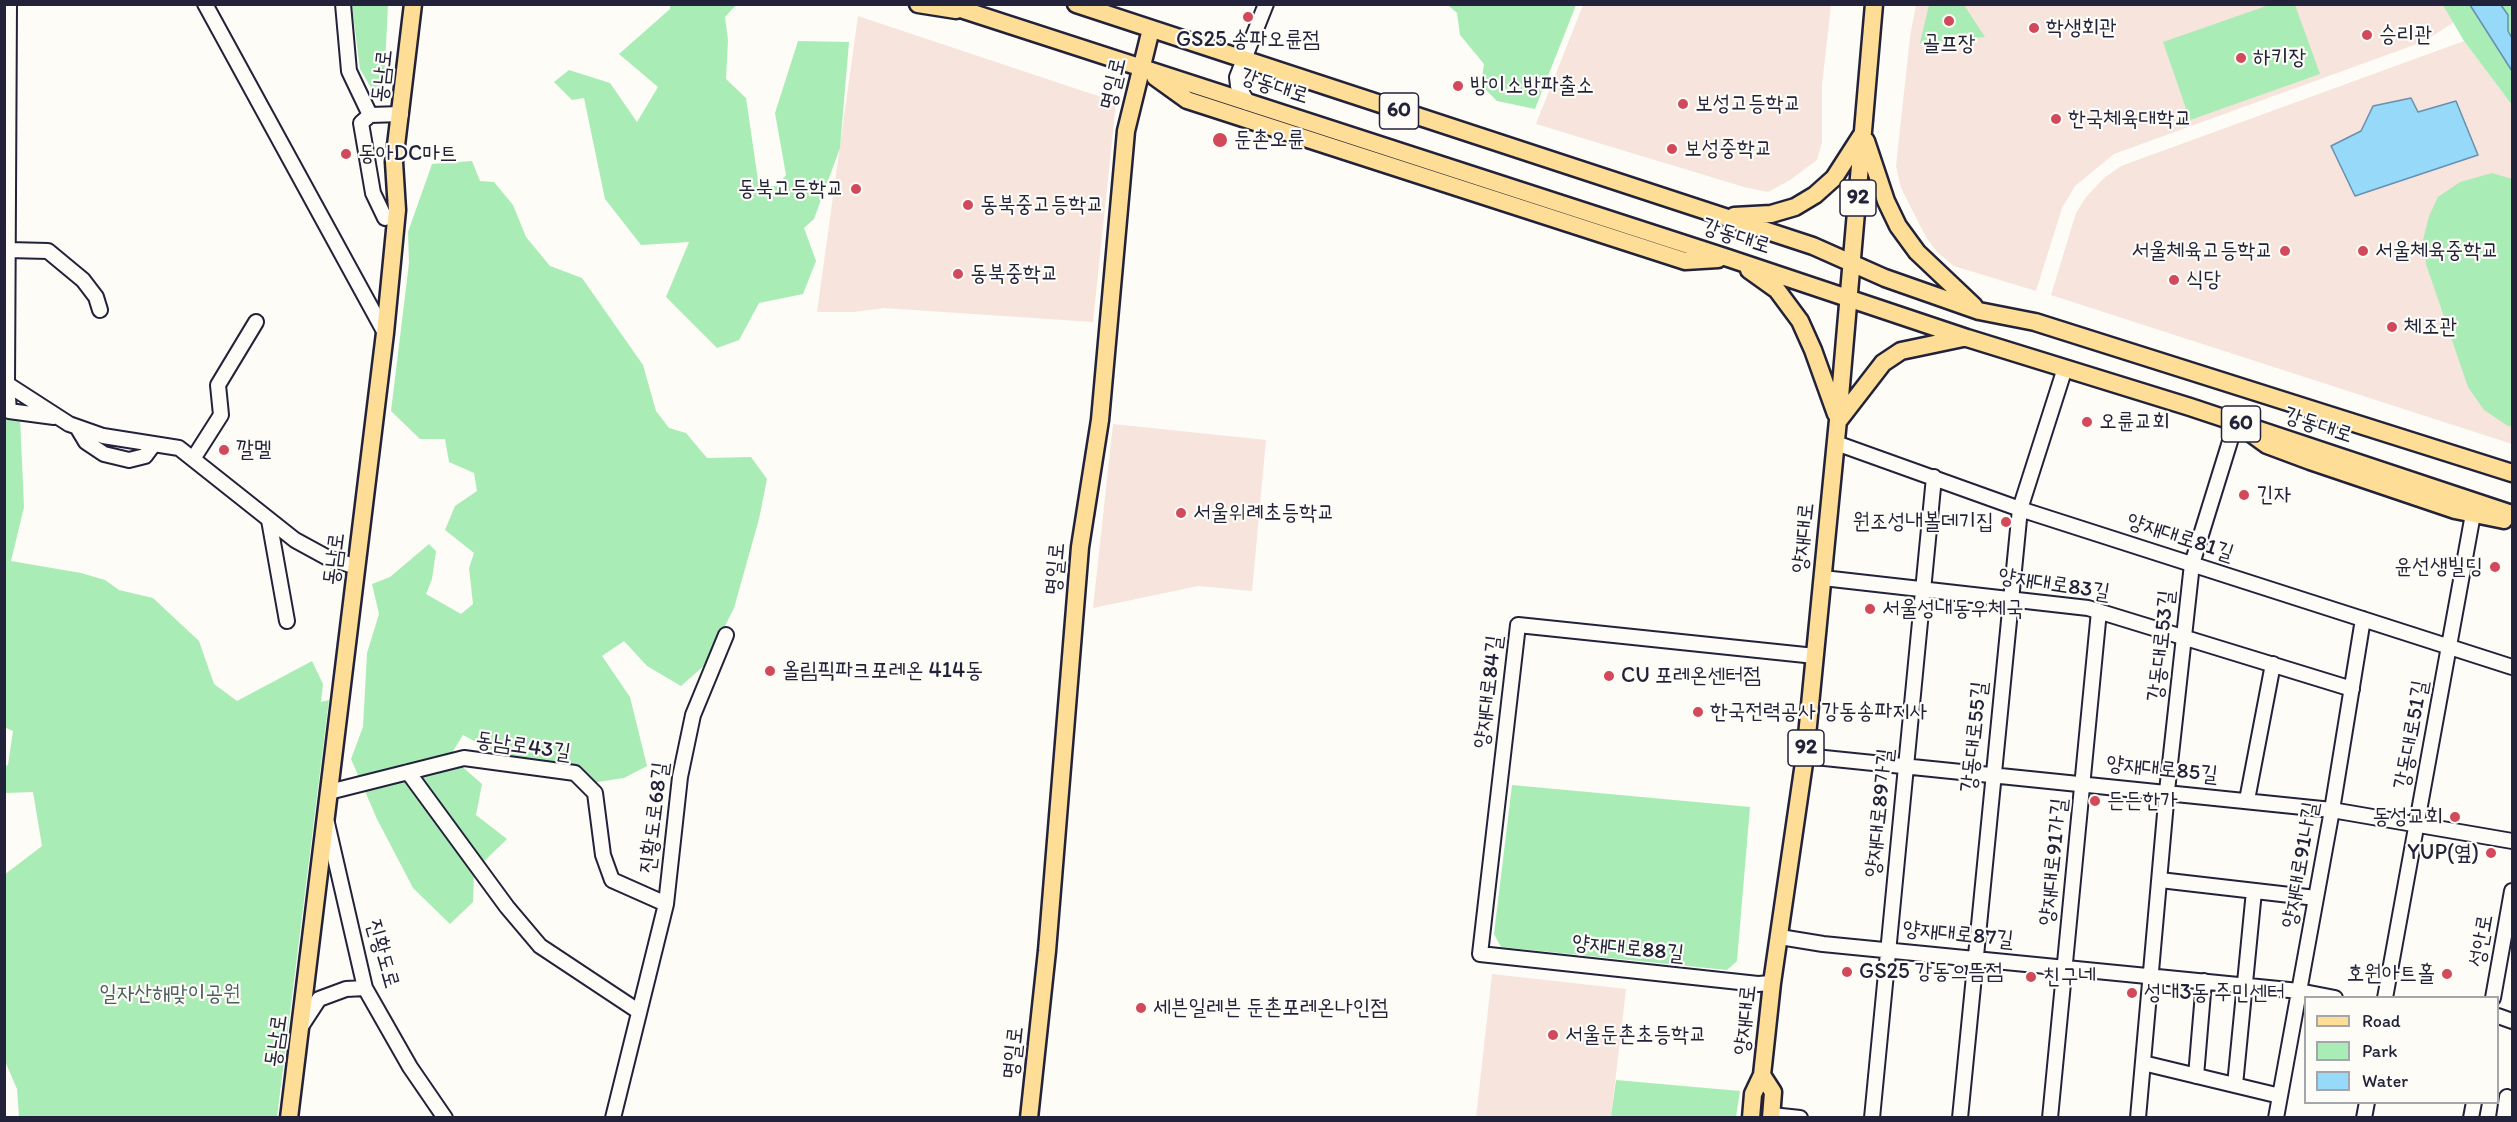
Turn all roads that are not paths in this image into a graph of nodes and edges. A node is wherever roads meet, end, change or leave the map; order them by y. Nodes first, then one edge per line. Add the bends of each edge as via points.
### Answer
1 (9, 4) edge
2 (205, 4) edge
3 (343, 4) edge
4 (413, 4) edge
5 (918, 4) edge
6 (945, 4) edge
7 (1076, 4) edge
8 (1266, 4) edge
9 (1874, 4) edge
10 (964, 11) junction
11 (1151, 29) junction
12 (1245, 61) junction
13 (1140, 67) junction
14 (1248, 103) junction
15 (401, 114) junction
16 (370, 115) junction
17 (1863, 133) junction
18 (6, 197) edge
19 (1723, 216) junction
20 (385, 218) dead end
21 (8, 250) junction
22 (1728, 258) junction
23 (1851, 262) junction
24 (6, 270) edge
25 (1849, 298) junction
26 (100, 310) dead end
27 (1979, 311) junction
28 (256, 322) dead end
29 (385, 333) junction
30 (1968, 338) junction
31 (2065, 368) junction
32 (7, 384) junction
33 (59, 417) junction
34 (1838, 420) junction
35 (2236, 422) junction
36 (76, 427) junction
37 (1836, 443) junction
38 (154, 444) junction
39 (193, 459) junction
40 (2512, 472) edge
41 (1934, 477) junction
42 (2020, 509) junction
43 (2473, 514) junction
44 (2512, 514) edge
45 (269, 520) junction
46 (2512, 521) edge
47 (2192, 564) junction
48 (357, 567) junction
49 (1822, 578) junction
50 (1923, 588) junction
51 (2011, 599) junction
52 (2099, 611) junction
53 (2363, 619) junction
54 (287, 621) dead end
55 (726, 635) dead end
56 (2184, 636) junction
57 (2449, 646) junction
58 (1815, 656) junction
59 (2273, 664) junction
60 (2512, 667) edge
61 (2352, 689) junction
62 (1805, 756) junction
63 (1906, 766) junction
64 (408, 772) junction
65 (1992, 774) junction
66 (2083, 783) junction
67 (2167, 791) junction
68 (329, 792) junction
69 (2247, 800) junction
70 (2332, 810) junction
71 (327, 821) junction
72 (2418, 825) junction
73 (2512, 841) edge
74 (2160, 880) junction
75 (2254, 891) junction
76 (2512, 891) edge
77 (2316, 898) junction
78 (666, 904) junction
79 (1780, 937) junction
80 (1888, 949) junction
81 (1480, 954) joint
82 (1976, 958) junction
83 (2064, 967) junction
84 (2152, 975) junction
85 (2204, 981) junction
86 (1772, 983) junction
87 (2246, 985) junction
88 (365, 988) junction
89 (2299, 991) junction
90 (2325, 996) edge
91 (2385, 996) edge
92 (2493, 996) edge
93 (638, 1011) junction
94 (302, 1026) junction
95 (2143, 1063) junction
96 (1762, 1075) junction
97 (2196, 1076) junction
98 (2235, 1085) junction
99 (2280, 1096) junction
100 (2507, 1097) dead end
101 (1772, 1116) edge
102 (289, 1118) edge
103 (445, 1118) edge
104 (613, 1118) edge
105 (1029, 1118) edge
106 (1751, 1118) edge
107 (1800, 1118) edge
108 (1872, 1118) edge
109 (1960, 1118) edge
110 (2050, 1118) edge
111 (2138, 1118) edge
112 (2276, 1118) edge
113 (2504, 1118) edge

1 - 18 street
2 - 29 street
3 - 16 street via 349,71
4 - 15 main road, 동남로
5 - 10 main road
6 - 10 main road, 강동대로 / 60
7 - 11 main road, 강동대로 / 60
8 - 12 street
9 - 17 main road, 양재대로 / 92
10 - 13 main road, 강동대로 / 60
11 - 12 main road, 강동대로 / 60
11 - 13 main road, 명일로
12 - 14 street via 1237,77
12 - 19 main road, 강동대로 / 60
13 - 14 main road, 강동대로 / 60
13 - 22 main road via 1198,104 1685,261
13 - 105 main road, 명일로 via 1126,131 1100,420 1080,547 1047,951
14 - 22 main road, 강동대로 / 60
15 - 16 street
15 - 29 main road, 동남로 via 394,162 397,210
16 - 20 street via 361,123 373,193
17 - 19 main road via 1834,178 1795,207 1771,214
17 - 23 main road, 양재대로 / 92
17 - 27 main road via 1898,226 1917,252
18 - 21 street
19 - 23 main road, 강동대로 / 60
21 - 24 street
21 - 26 street via 48,251 83,280
22 - 25 main road, 강동대로 / 60
22 - 34 main road via 1777,290 1798,320 1814,350
23 - 25 main road, 양재대로 / 92
23 - 27 main road, 강동대로 / 60
24 - 32 street
25 - 30 main road, 강동대로 / 60
25 - 34 main road, 양재대로 / 92
27 - 40 main road, 강동대로 / 60 via 2035,322
28 - 39 street via 218,385 221,415
29 - 48 main road, 동남로
30 - 31 main road, 강동대로 / 60
30 - 34 main road via 1901,351 1883,363
31 - 35 main road, 강동대로 / 60
31 - 42 street, 강동대로55길
32 - 33 street
32 - 33 street via 9,411
33 - 36 street
34 - 37 main road, 양재대로 / 92
35 - 43 main road via 2267,445
35 - 44 main road, 강동대로 / 60
35 - 47 street, 강동대로53길
36 - 38 street via 103,436
36 - 38 street via 86,442 104,454 129,460 145,456
37 - 41 street, 양재대로81길
37 - 49 main road, 양재대로 / 92
38 - 39 street via 178,448
39 - 45 street
41 - 42 street, 양재대로81길
41 - 50 street, 양재대로89가길
42 - 47 street, 양재대로81길
42 - 51 street, 강동대로55길
43 - 46 main road
43 - 57 street, 강동대로51길
45 - 48 street via 328,558
45 - 54 street
47 - 53 street, 양재대로81길
47 - 56 street, 강동대로53길
48 - 68 main road, 동남로
49 - 50 street, 양재대로83길
49 - 58 main road, 양재대로 / 92
50 - 51 street, 양재대로83길
50 - 63 street, 양재대로89가길
51 - 52 street, 양재대로83길
51 - 65 street, 강동대로55길
52 - 56 street, 양재대로83길
52 - 66 street, 양재대로91가길
53 - 57 street, 양재대로81길
53 - 61 street, 양재대로91나길
55 - 78 street, 진황도로68길 via 693,715 680,777
56 - 59 street, 양재대로83길
56 - 67 street, 강동대로53길
57 - 60 street, 양재대로81길
57 - 72 street, 강동대로51길
58 - 62 main road, 양재대로 / 92
58 - 81 street, 양재대로84길 via 1518,625
59 - 61 street, 양재대로83길
59 - 69 street
61 - 70 street, 양재대로91나길
62 - 63 street, 양재대로85길
62 - 79 main road, 양재대로 / 92
63 - 65 street, 양재대로85길
63 - 80 street, 양재대로89가길
64 - 68 street, 동남로43길
64 - 78 street, 동남로43길 via 464,758 575,773 595,793 603,855 612,880
64 - 93 street via 540,946
65 - 66 street, 양재대로85길
65 - 82 street, 강동대로55길
66 - 67 street, 양재대로85길
66 - 83 street, 양재대로91가길
67 - 69 street, 양재대로85길
67 - 74 street, 강동대로53길
68 - 71 main road, 동남로
69 - 70 street, 양재대로85길
70 - 72 street, 양재대로85길
70 - 77 street, 양재대로91나길
71 - 88 street, 진황도로
71 - 94 main road, 동남로
72 - 73 street, 양재대로85길
72 - 91 street, 강동대로51길
74 - 75 street
74 - 84 street, 강동대로53길
75 - 77 street
75 - 87 street
76 - 92 street, 성안로
77 - 89 street, 양재대로91나길
78 - 93 street, 진황도로68길
79 - 80 street, 양재대로87길
79 - 86 main road, 양재대로 / 92
80 - 82 street, 양재대로87길
80 - 108 street, 양재대로89가길
81 - 86 street, 양재대로88길
82 - 83 street, 양재대로87길
82 - 109 street, 강동대로55길
83 - 84 street, 양재대로87길
83 - 110 street, 양재대로91가길
84 - 85 street, 양재대로87길
84 - 95 street, 강동대로53길
85 - 87 street, 양재대로87길
85 - 97 street
86 - 96 main road, 양재대로 / 92
87 - 89 street, 양재대로87길
87 - 98 street
88 - 94 street via 346,989 319,999
88 - 103 street, 진황도로 via 410,1067
89 - 90 street, 양재대로87길
89 - 99 street, 양재대로91나길
93 - 104 street, 진황도로68길
94 - 102 main road, 동남로
95 - 97 street
95 - 111 street, 강동대로53길
96 - 101 main road, 양재대로 / 92 via 1773,1092
96 - 106 main road, 양재대로 / 92 via 1754,1094
97 - 98 street
98 - 99 street
99 - 112 street, 양재대로91나길
100 - 113 street
101 - 107 street

